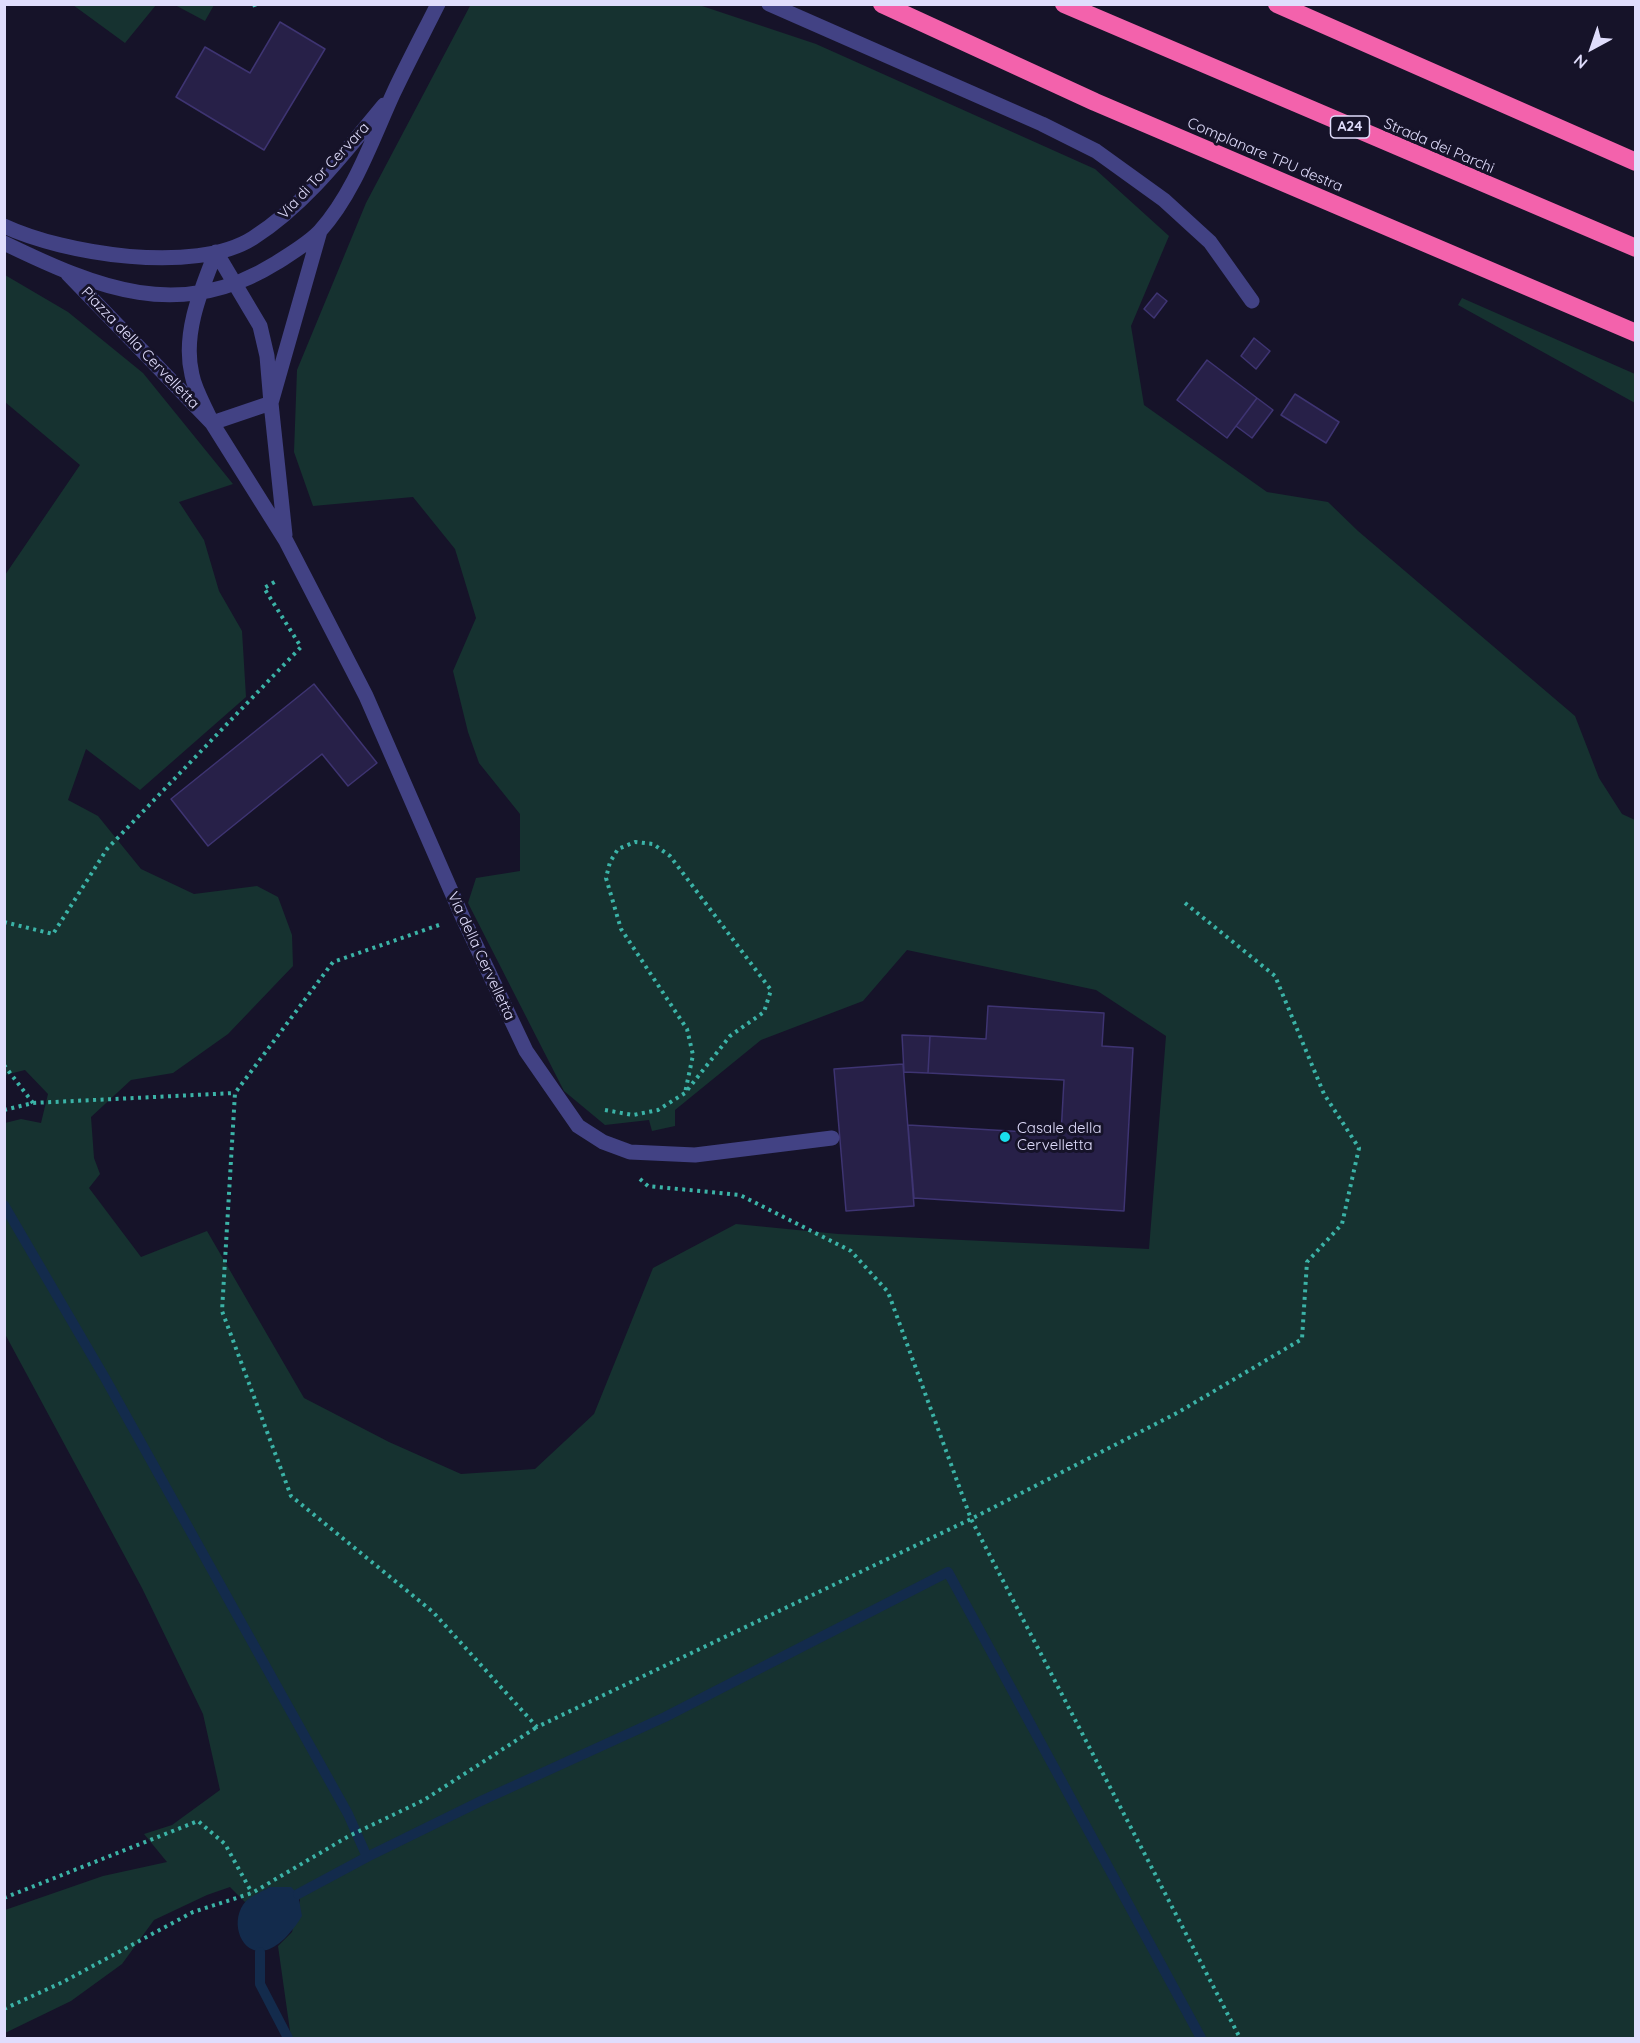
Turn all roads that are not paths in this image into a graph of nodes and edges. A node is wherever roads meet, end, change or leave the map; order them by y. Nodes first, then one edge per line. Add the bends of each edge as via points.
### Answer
1 (438, 4) edge
2 (769, 4) edge
3 (882, 4) edge
4 (1064, 4) edge
5 (1277, 4) edge
6 (392, 96) junction
7 (1635, 162) edge
8 (4, 226) edge
9 (320, 231) junction
10 (4, 243) edge
11 (1635, 249) edge
12 (216, 252) junction
13 (68, 274) junction
14 (237, 284) junction
15 (199, 294) junction
16 (1252, 301) dead end
17 (1635, 333) edge
18 (271, 403) junction
19 (212, 423) junction
20 (286, 541) junction
21 (832, 1138) dead end

1 - 6 street, Via di Tor Cervara
2 - 16 street via 1096,151 1164,200 1210,242
3 - 17 highway, Complanare TPU destra via 1095,102
4 - 11 highway, Strada dei Parchi / A24
5 - 7 highway
6 - 9 street, Via di Tor Cervara via 354,180
6 - 12 street, Via di Tor Cervara via 308,192 273,224 251,240
8 - 12 street, Via di Tor Cervara via 84,250 124,255 170,258
9 - 14 street, Via di Tor Cervara via 286,257
9 - 18 street
10 - 13 street, Via di Tor Cervara
12 - 14 street
12 - 15 street, Piazza della Cervelletta
13 - 15 street, Via di Tor Cervara via 132,293
13 - 19 street, Piazza della Cervelletta
14 - 15 street, Via di Tor Cervara
14 - 18 street via 260,326
15 - 19 street, Piazza della Cervelletta via 190,334 192,375
18 - 19 street
18 - 20 street
19 - 20 street, Piazza della Cervelletta
20 - 21 street, Via della Cervelletta via 366,696 526,1051 578,1126 603,1143 630,1152 695,1155

